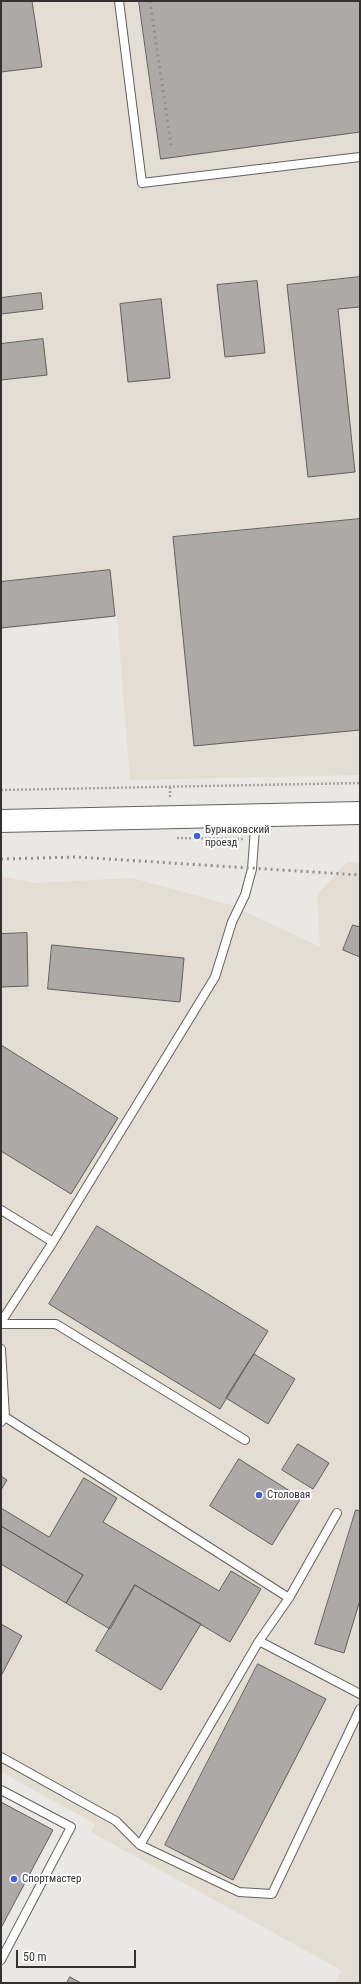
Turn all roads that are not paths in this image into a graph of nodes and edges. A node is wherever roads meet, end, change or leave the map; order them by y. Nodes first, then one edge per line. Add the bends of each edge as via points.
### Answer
1 (119, 1) edge
2 (360, 157) edge
3 (360, 813) edge
4 (256, 815) junction
5 (1, 821) edge
6 (1, 1210) edge
7 (53, 1242) junction
8 (1, 1323) edge
9 (1, 1349) edge
10 (3, 1419) edge
11 (245, 1440) dead end
12 (337, 1512) dead end
13 (289, 1598) junction
14 (260, 1641) junction
15 (360, 1694) edge
16 (360, 1709) edge
17 (1, 1757) edge
18 (1, 1790) edge
19 (140, 1845) junction
20 (1, 1960) edge

1 - 2 lane via 142,183
3 - 4 main road
4 - 5 main road
4 - 7 lane via 252,869 246,895 232,922 215,977
6 - 7 lane
7 - 8 lane
8 - 11 lane via 56,1324
9 - 10 lane
10 - 13 lane
12 - 13 lane
13 - 14 lane
14 - 15 lane
14 - 19 lane
16 - 19 lane via 272,1894 239,1892
17 - 19 lane via 116,1821
18 - 20 lane via 71,1827

